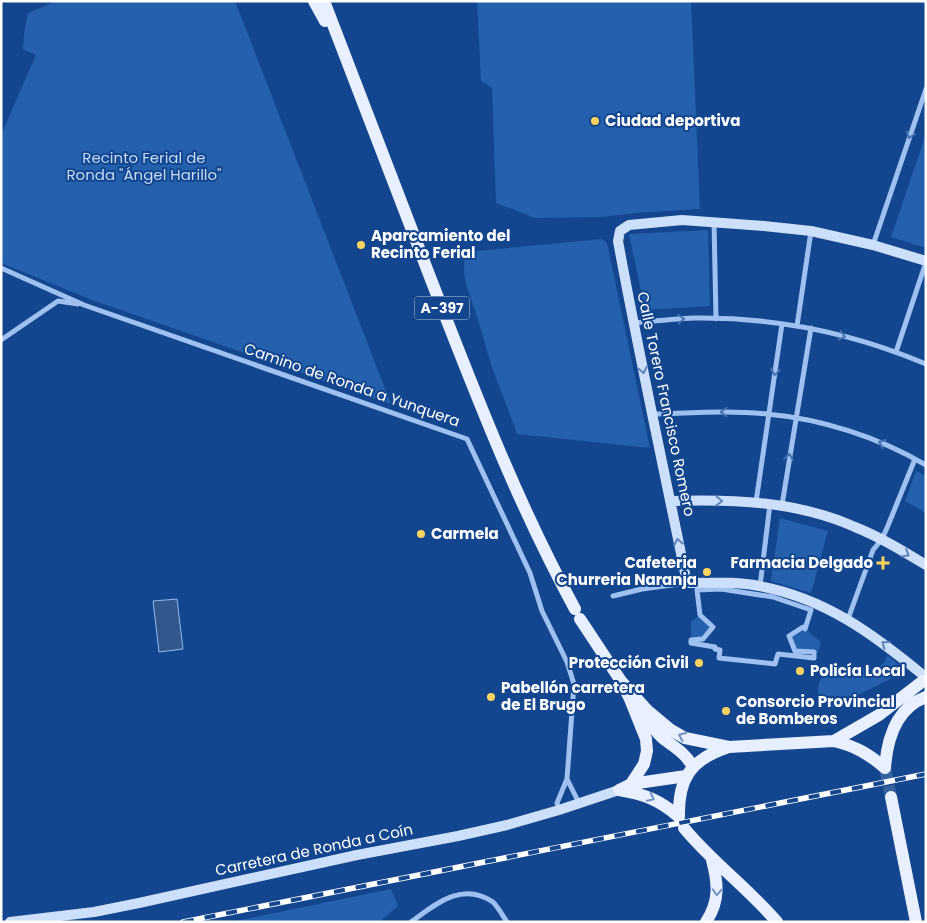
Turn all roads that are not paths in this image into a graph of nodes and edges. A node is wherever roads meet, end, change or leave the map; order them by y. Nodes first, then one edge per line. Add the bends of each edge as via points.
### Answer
1 (314, 1) edge
2 (324, 1) edge
3 (332, 1) edge
4 (345, 56) junction
5 (926, 89) edge
6 (373, 129) junction
7 (714, 222) junction
8 (811, 232) junction
9 (873, 245) junction
10 (926, 261) edge
11 (1, 268) edge
12 (84, 305) junction
13 (716, 319) junction
14 (633, 323) junction
15 (782, 324) junction
16 (797, 326) junction
17 (811, 328) junction
18 (1, 340) edge
19 (896, 352) junction
20 (926, 364) edge
21 (653, 414) junction
22 (769, 414) junction
23 (795, 417) junction
24 (915, 459) junction
25 (926, 465) edge
26 (670, 501) junction
27 (756, 502) junction
28 (770, 503) junction
29 (782, 505) junction
30 (882, 539) junction
31 (926, 565) edge
32 (687, 583) junction
33 (760, 586) junction
34 (613, 596) dead end
35 (848, 619) junction
36 (805, 629) joint
37 (924, 678) edge
38 (621, 681) junction
39 (926, 697) edge
40 (630, 699) junction
41 (834, 741) junction
42 (729, 747) junction
43 (689, 772) junction
44 (567, 779) junction
45 (625, 787) junction
46 (891, 797) tunnel mouth
47 (579, 803) junction
48 (559, 810) junction
49 (681, 822) junction
50 (712, 860) junction
51 (914, 919) edge
52 (10, 922) edge
53 (411, 922) edge
54 (507, 922) edge
55 (706, 922) edge
56 (777, 922) edge

1 - 4 main road
2 - 4 main road, A-397
3 - 6 main road
4 - 6 main road, A-397
5 -> 9 street
6 - 38 main road, A-397 via 504,461 553,569
7 - 8 street
7 - 13 street
7 - 14 street, Calle Torero Francisco Romero via 682,220 629,225 620,231 618,241
8 - 9 street
8 - 16 street
9 - 10 street
10 - 19 street
11 - 12 street, Camino de Ronda a Yunquera
12 - 18 street via 58,301
12 - 44 street, Camino de Ronda a Yunquera via 467,439 530,573 542,611 574,684
14 -> 13 street
13 - 15 street
14 -> 21 street, Calle Torero Francisco Romero
15 - 16 street
15 -> 22 street
16 - 17 street
17 -> 19 street
17 - 23 street
19 - 20 street
22 -> 21 street
21 - 26 street, Calle Torero Francisco Romero
22 - 23 street
22 - 27 street
24 -> 23 street via 869,438
29 -> 23 street
24 - 25 street
24 - 30 street
26 -> 27 street
32 -> 26 street, Calle Torero Francisco Romero
27 - 28 street
28 - 29 street
28 - 33 street
29 - 30 street via 820,514
30 -> 31 street
30 - 35 street via 873,550
32 - 33 street
32 - 34 street
33 - 35 street via 820,604
37 -> 35 street via 887,646
36 - 36 street via 811,610 748,593 698,590 700,615 712,628 703,640 691,640 691,643 715,647 720,650 719,658 775,664 778,654 814,658 814,652 795,651 789,636 803,627
37 - 41 main road via 879,715
38 - 40 main road
42 -> 38 main road via 685,738 671,730 647,710
39 - 41 main road via 910,707 895,725 889,739 885,768 864,751
40 - 43 main road via 663,739 689,759
40 - 45 main road via 646,739 647,751 644,764
41 - 42 main road
42 - 43 main road via 712,752
43 - 45 main road
43 - 49 main road via 680,791
44 - 47 street
44 - 48 street, Camino de Ronda a Yunquera via 557,803
45 - 47 street, Carretera de Ronda a Coín
45 -> 49 main road via 656,800
46 - 51 main road
47 - 48 street, Carretera de Ronda a Coín
48 - 52 street, Carretera de Ronda a Coín via 508,825 320,862 139,903
49 - 50 main road
50 -> 55 main road via 718,890 716,904
50 - 56 main road
53 - 54 street via 443,900 474,893 494,903

